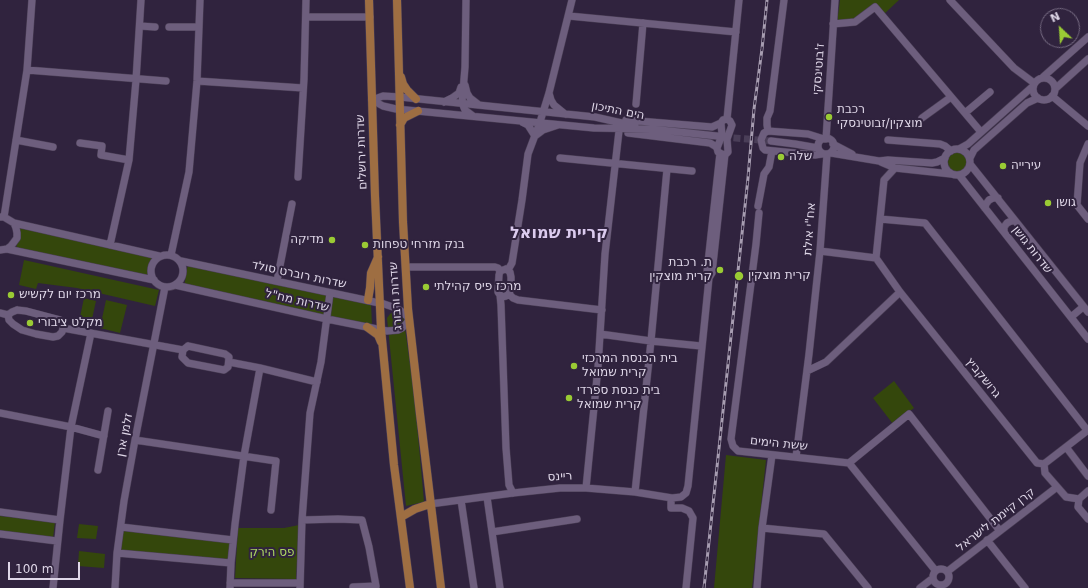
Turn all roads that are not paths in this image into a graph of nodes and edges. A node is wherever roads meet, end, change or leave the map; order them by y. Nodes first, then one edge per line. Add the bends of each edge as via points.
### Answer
1 (32, 0) edge
2 (140, 0) edge
3 (200, 0) edge
4 (306, 0) edge
5 (369, 0) edge
6 (397, 0) edge
7 (466, 0) edge
8 (572, 0) edge
9 (739, 0) edge
10 (784, 0) edge
11 (835, 0) edge
12 (950, 0) edge
13 (569, 16) junction
14 (306, 17) junction
15 (370, 17) junction
16 (643, 23) junction
17 (833, 24) junction
18 (140, 26) junction
19 (154, 27) dead end
20 (168, 27) dead end
21 (199, 28) junction
22 (736, 32) junction
23 (1088, 37) edge
24 (1088, 59) edge
25 (27, 70) junction
26 (399, 71) junction
27 (1043, 77) junction
28 (136, 80) junction
29 (166, 81) dead end
30 (197, 81) junction
31 (464, 81) junction
32 (1033, 85) junction
33 (303, 88) junction
34 (990, 92) dead end
35 (1054, 93) junction
36 (549, 94) junction
37 (400, 97) junction
38 (952, 97) junction
39 (1038, 98) junction
40 (416, 99) junction
41 (372, 100) junction
42 (444, 102) junction
43 (462, 103) junction
44 (636, 104) dead end
45 (480, 105) junction
46 (400, 109) junction
47 (418, 111) junction
48 (544, 111) junction
49 (965, 113) junction
50 (565, 114) junction
51 (473, 116) junction
52 (596, 117) junction
53 (922, 118) dead end
54 (516, 120) junction
55 (724, 121) junction
56 (540, 122) junction
57 (400, 125) junction
58 (566, 125) junction
59 (1088, 126) edge
60 (594, 128) junction
61 (651, 129) junction
62 (619, 131) junction
63 (768, 131) junction
64 (981, 132) junction
65 (535, 136) junction
66 (717, 136) tunnel mouth
67 (16, 140) junction
68 (888, 140) dead end
69 (771, 141) tunnel mouth
70 (80, 143) dead end
71 (1088, 144) edge
72 (53, 147) dead end
73 (824, 147) junction
74 (959, 149) junction
75 (772, 151) junction
76 (951, 151) junction
77 (721, 152) junction
78 (857, 157) junction
79 (560, 158) dead end
80 (945, 158) junction
81 (129, 160) junction
82 (879, 161) junction
83 (970, 161) junction
84 (616, 164) junction
85 (895, 168) junction
86 (667, 169) junction
87 (692, 172) dead end
88 (955, 175) junction
89 (298, 177) dead end
90 (998, 198) junction
91 (292, 204) dead end
92 (985, 208) junction
93 (2, 217) edge
94 (880, 219) junction
95 (1088, 219) edge
96 (1015, 221) junction
97 (14, 223) junction
98 (1004, 232) junction
99 (110, 245) junction
100 (3, 250) edge
101 (820, 251) junction
102 (171, 255) junction
103 (159, 256) junction
104 (378, 256) junction
105 (876, 258) junction
106 (180, 261) junction
107 (406, 267) junction
108 (504, 271) junction
109 (154, 280) junction
110 (277, 281) junction
111 (175, 285) junction
112 (165, 287) junction
113 (900, 292) junction
114 (330, 293) junction
115 (509, 294) junction
116 (500, 295) junction
117 (368, 300) junction
118 (380, 303) junction
119 (1086, 309) edge
120 (602, 310) junction
121 (0, 313) edge
122 (8, 315) junction
123 (1071, 317) junction
124 (409, 318) junction
125 (327, 319) junction
126 (367, 327) junction
127 (63, 328) junction
128 (381, 330) junction
129 (91, 333) junction
130 (600, 334) junction
131 (1088, 339) edge
132 (651, 341) junction
133 (382, 344) junction
134 (154, 345) junction
135 (701, 346) junction
136 (183, 350) junction
137 (809, 354) junction
138 (229, 362) junction
139 (826, 362) junction
140 (260, 368) junction
141 (807, 371) junction
142 (317, 382) junction
143 (108, 411) dead end
144 (0, 413) edge
145 (71, 427) junction
146 (1087, 430) edge
147 (104, 436) junction
148 (135, 440) junction
149 (1066, 447) junction
150 (772, 455) junction
151 (244, 456) junction
152 (796, 458) junction
153 (849, 463) junction
154 (1044, 464) junction
155 (98, 470) dead end
156 (1088, 476) edge
157 (1057, 487) junction
158 (586, 488) junction
159 (1088, 491) edge
160 (634, 492) junction
161 (513, 493) junction
162 (487, 497) junction
163 (671, 498) junction
164 (1078, 499) junction
165 (461, 500) junction
166 (441, 503) junction
167 (430, 504) junction
168 (271, 510) dead end
169 (0, 512) edge
170 (432, 514) junction
171 (400, 518) junction
172 (577, 519) dead end
173 (1088, 519) edge
174 (60, 520) junction
175 (302, 520) junction
176 (121, 526) junction
177 (762, 528) junction
178 (1000, 531) junction
179 (492, 532) junction
180 (0, 534) edge
181 (232, 540) junction
182 (987, 540) junction
183 (57, 541) junction
184 (118, 553) junction
185 (231, 563) junction
186 (936, 570) junction
187 (948, 571) junction
188 (933, 578) junction
189 (230, 586) edge
190 (300, 586) edge
191 (943, 586) edge
192 (353, 587) edge
193 (53, 588) edge
194 (115, 588) edge
195 (410, 588) edge
196 (441, 588) edge
197 (474, 588) edge
198 (500, 588) edge
199 (686, 588) edge
200 (757, 588) edge
201 (868, 588) edge
202 (920, 588) edge
203 (1025, 588) edge

1 - 25 street
2 - 18 street
3 - 21 street
4 - 14 street
5 - 15 main road, שדרות ירושלים
6 - 26 main road, שדרות ורבורג
7 - 31 street
8 - 13 street
9 - 22 street
10 - 63 street via 767,118
11 - 17 street, ז'בוטינסקי
12 - 32 street
13 - 16 street
13 - 36 street
14 - 15 street
14 - 33 street
15 - 41 main road, שדרות ירושלים
16 - 22 street
16 - 44 street
17 - 38 street via 855,22 874,7
17 - 73 street, ז'בוטינסקי
18 - 19 street
18 - 28 street
20 - 21 street
21 - 30 street
22 - 55 street
23 - 27 street
24 - 35 street
25 - 28 street
25 - 67 street
26 - 37 main road, שדרות ורבורג
26 - 40 main road via 403,84
27 - 32 street
27 - 35 street via 1052,80 1055,86
28 - 29 street
28 - 81 street
30 - 33 street
30 - 102 street via 189,172
31 - 42 street via 459,93
31 - 43 street
31 - 45 street via 470,98
32 - 39 street via 1034,94
32 - 64 street
33 - 89 street
34 - 49 street
35 - 39 street via 1046,100
35 - 59 street
36 - 48 street
36 - 50 street via 554,105
37 - 40 street, הים התיכון
37 - 41 street, הים התיכון via 383,96
37 - 46 main road, שדרות ורבורג
38 - 49 street
38 - 53 street
39 - 83 street via 1030,101 974,150
40 - 42 street, הים התיכון
41 - 46 street, הים התיכון via 383,106
41 - 104 main road, שדרות ירושלים
42 - 43 street, הים התיכון
43 - 45 street, הים התיכון
43 - 51 street via 465,110
45 - 48 street, הים התיכון
46 - 47 street, הים התיכון
46 - 57 main road, שדרות ורבורג
47 - 51 street, הים התיכון
47 - 57 main road via 404,118
48 - 50 street, הים התיכון
48 - 56 street
49 - 64 street
50 - 52 street, הים התיכון
51 - 54 street, הים התיכון
52 - 55 street via 712,127
52 - 61 street, הים התיכון
54 - 56 street, הים התיכון
54 - 65 street via 528,125
55 - 77 street
55 - 77 street via 730,121 732,125 727,139 729,150 727,153
56 - 58 street, הים התיכון
56 - 65 street
57 - 107 main road, שדרות ורבורג
58 - 60 street, הים התיכון
58 - 65 street via 543,130
60 - 61 street, הים התיכון
60 - 62 street
61 - 66 street
62 - 77 street via 710,143
62 - 84 street
63 - 73 street via 808,134
63 - 75 street via 762,136 762,145 765,150
64 - 74 street
65 - 108 street via 528,154 512,263
67 - 72 street
67 - 93 street
68 - 76 street via 940,144
69 - 73 street
70 - 81 street via 102,146 101,155
71 - 95 street via 1080,163 1077,205
73 - 75 street via 815,155
73 - 78 street
73 - 78 street via 833,149 833,144
73 - 101 street, אח"י אילת
74 - 76 street
74 - 83 street via 965,152
75 - 150 street, ששת הימים via 769,167 764,174 730,439 738,451
76 - 80 street
77 - 135 street
78 - 82 street
79 - 84 street
80 - 82 street via 932,163
80 - 88 street via 945,166
81 - 99 street
82 - 85 street
83 - 88 street via 966,172
83 - 90 street, שדרות גושן
84 - 86 street
84 - 120 street via 605,254
85 - 88 street
85 - 94 street via 884,180
86 - 87 street
86 - 132 street
88 - 92 street, שדרות גושן
90 - 92 street via 989,200
90 - 96 street, שדרות גושן
91 - 110 street
92 - 98 street, שדרות גושן
93 - 97 street
94 - 105 street
94 - 146 street via 925,223
96 - 98 street via 1007,223
96 - 119 street, שדרות גושן
97 - 99 street
97 - 100 street via 17,238 11,246
98 - 123 street, שדרות גושן
99 - 103 street
100 - 109 street
101 - 105 street
101 - 137 street, אח"י אילת
102 - 103 street
102 - 106 street
103 - 109 street via 152,264 151,275
104 - 117 main road via 371,273
104 - 118 main road, שדרות ירושלים
105 - 113 street, גרושקביץ
106 - 110 street, שדרות רוברט סולד
106 - 111 street via 184,272
107 - 108 street via 495,267
107 - 124 main road, שדרות ורבורג
108 - 115 street via 510,272
108 - 116 street via 498,282
109 - 112 street
110 - 114 street, שדרות רוברט סולד
111 - 112 street
111 - 125 street, שדרות מח"ל
112 - 134 street, זלמן ארן
113 - 139 street
113 - 154 street, גרושקביץ via 1037,463
114 - 117 street, שדרות רוברט סולד
114 - 125 street
115 - 116 street via 502,297
115 - 120 street via 518,300
116 - 161 street via 506,448 509,485
117 - 118 street, שדרות רוברט סולד
118 - 124 street, שדרות רוברט סולד via 396,308
118 - 128 main road, שדרות ורבורג
119 - 123 street
120 - 130 street
121 - 122 street
122 - 127 street via 17,310 26,311 60,320
122 - 127 street via 13,324 36,334 58,336
123 - 131 street, שדרות גושן
124 - 128 street, שדרות מח"ל via 398,330
124 - 167 main road, שדרות ורבורג
125 - 126 street, שדרות מח"ל
125 - 142 street
126 - 128 street, שדרות מח"ל
126 - 133 main road via 378,335
127 - 129 street
128 - 133 main road, שדרות ורבורג
129 - 134 street
129 - 145 street
130 - 132 street
130 - 158 street
132 - 135 street
132 - 160 street
133 - 171 main road, שדרות ורבורג
134 - 136 street
134 - 148 street, זלמן ארן
135 - 163 street, ריינס via 688,486 686,493 681,497
136 - 138 street via 188,346 225,354 229,357
136 - 138 street via 182,357 188,362 224,370
137 - 139 street via 819,361
137 - 141 street, אח"י אילת
138 - 140 street
139 - 141 street
140 - 142 street
140 - 151 street
141 - 152 street, אח"י אילת
142 - 175 street via 310,413
143 - 147 street
144 - 145 street
145 - 147 street
145 - 174 street
146 - 149 street
147 - 155 street
148 - 151 street
148 - 176 street, זלמן ארן
149 - 154 street
149 - 156 street
150 - 152 street, ששת הימים
150 - 177 street
151 - 168 street via 276,461
151 - 181 street
152 - 153 street, ששת הימים
153 - 178 street via 909,414
153 - 186 street
154 - 157 street, גרושקביץ via 1045,473
157 - 164 street, גרושקביץ via 1066,497
157 - 178 street, קרן קיימת לישראל
158 - 160 street, ריינס
158 - 161 street, ריינס
159 - 164 street
160 - 163 street, ריינס
161 - 162 street, ריינס
162 - 165 street, ריינס
162 - 179 street
163 - 199 street via 671,508 689,511 693,518
164 - 173 street via 1078,507
165 - 166 street, ריינס
165 - 197 street
166 - 167 street, ריינס
166 - 170 street
167 - 170 main road, שדרות ורבורג
167 - 171 main road, ריינס
169 - 174 street
170 - 196 main road, שדרות ורבורג
171 - 195 main road, שדרות ורבורג
172 - 179 street
174 - 183 street
175 - 190 street
175 - 192 street via 362,520 376,586
176 - 181 street
176 - 184 street, זלמן ארן
177 - 200 street
177 - 201 street via 824,534
178 - 182 street, קרן קיימת לישראל
179 - 198 street
180 - 183 street
181 - 185 street
182 - 187 street, קרן קיימת לישראל
182 - 203 street
183 - 193 street
184 - 185 street
184 - 194 street, זלמן ארן
185 - 189 street
186 - 187 street via 943,568
186 - 188 street
187 - 191 street via 950,576
188 - 191 street
188 - 202 street
189 - 190 street

